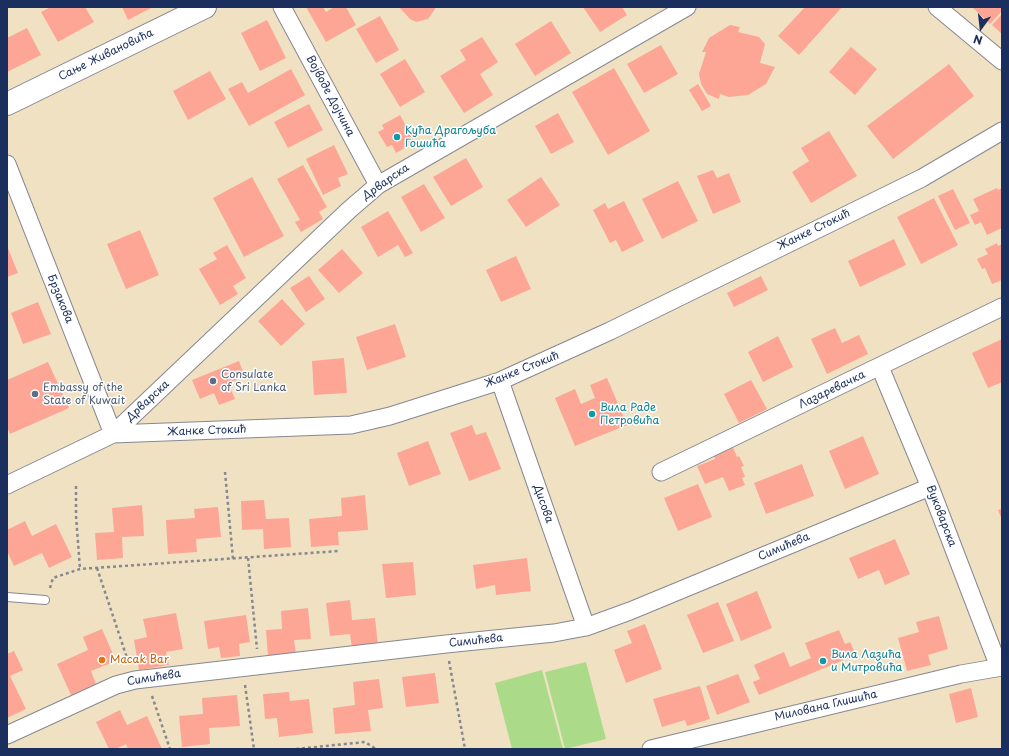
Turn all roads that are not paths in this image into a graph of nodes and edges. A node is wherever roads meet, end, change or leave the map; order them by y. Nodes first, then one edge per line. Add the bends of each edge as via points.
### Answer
1 (205, 7) edge
2 (282, 7) edge
3 (686, 7) edge
4 (937, 7) edge
5 (1002, 61) edge
6 (7, 104) edge
7 (1002, 131) edge
8 (7, 164) edge
9 (378, 185) junction
10 (1002, 307) edge
11 (880, 367) junction
12 (500, 381) junction
13 (113, 434) junction
14 (661, 472) dead end
15 (7, 485) edge
16 (930, 487) junction
17 (7, 597) edge
18 (45, 600) road end
19 (586, 627) junction
20 (1000, 667) edge
21 (7, 735) edge
22 (651, 749) edge

1 - 6 street, Сање Живановића
2 - 9 street, Војводе Дојчина
3 - 9 street, Дрварска
4 - 5 street
7 - 12 street, Жанке Стокић via 922,178 610,332
8 - 13 street, Брзакова
9 - 13 street, Дрварска
10 - 11 street, Лазаревачка
11 - 14 street, Лазаревачка
11 - 16 street, Вуковарска
12 - 13 street, Жанке Стокић via 390,416 351,425
12 - 19 street, Дисова
13 - 15 street, Жанке Стокић
16 - 19 street, Симићева
16 - 20 street, Вуковарска
17 - 18 lane
19 - 21 street, Симићева via 554,633 135,680 116,685
20 - 22 street, Милована Глишића

